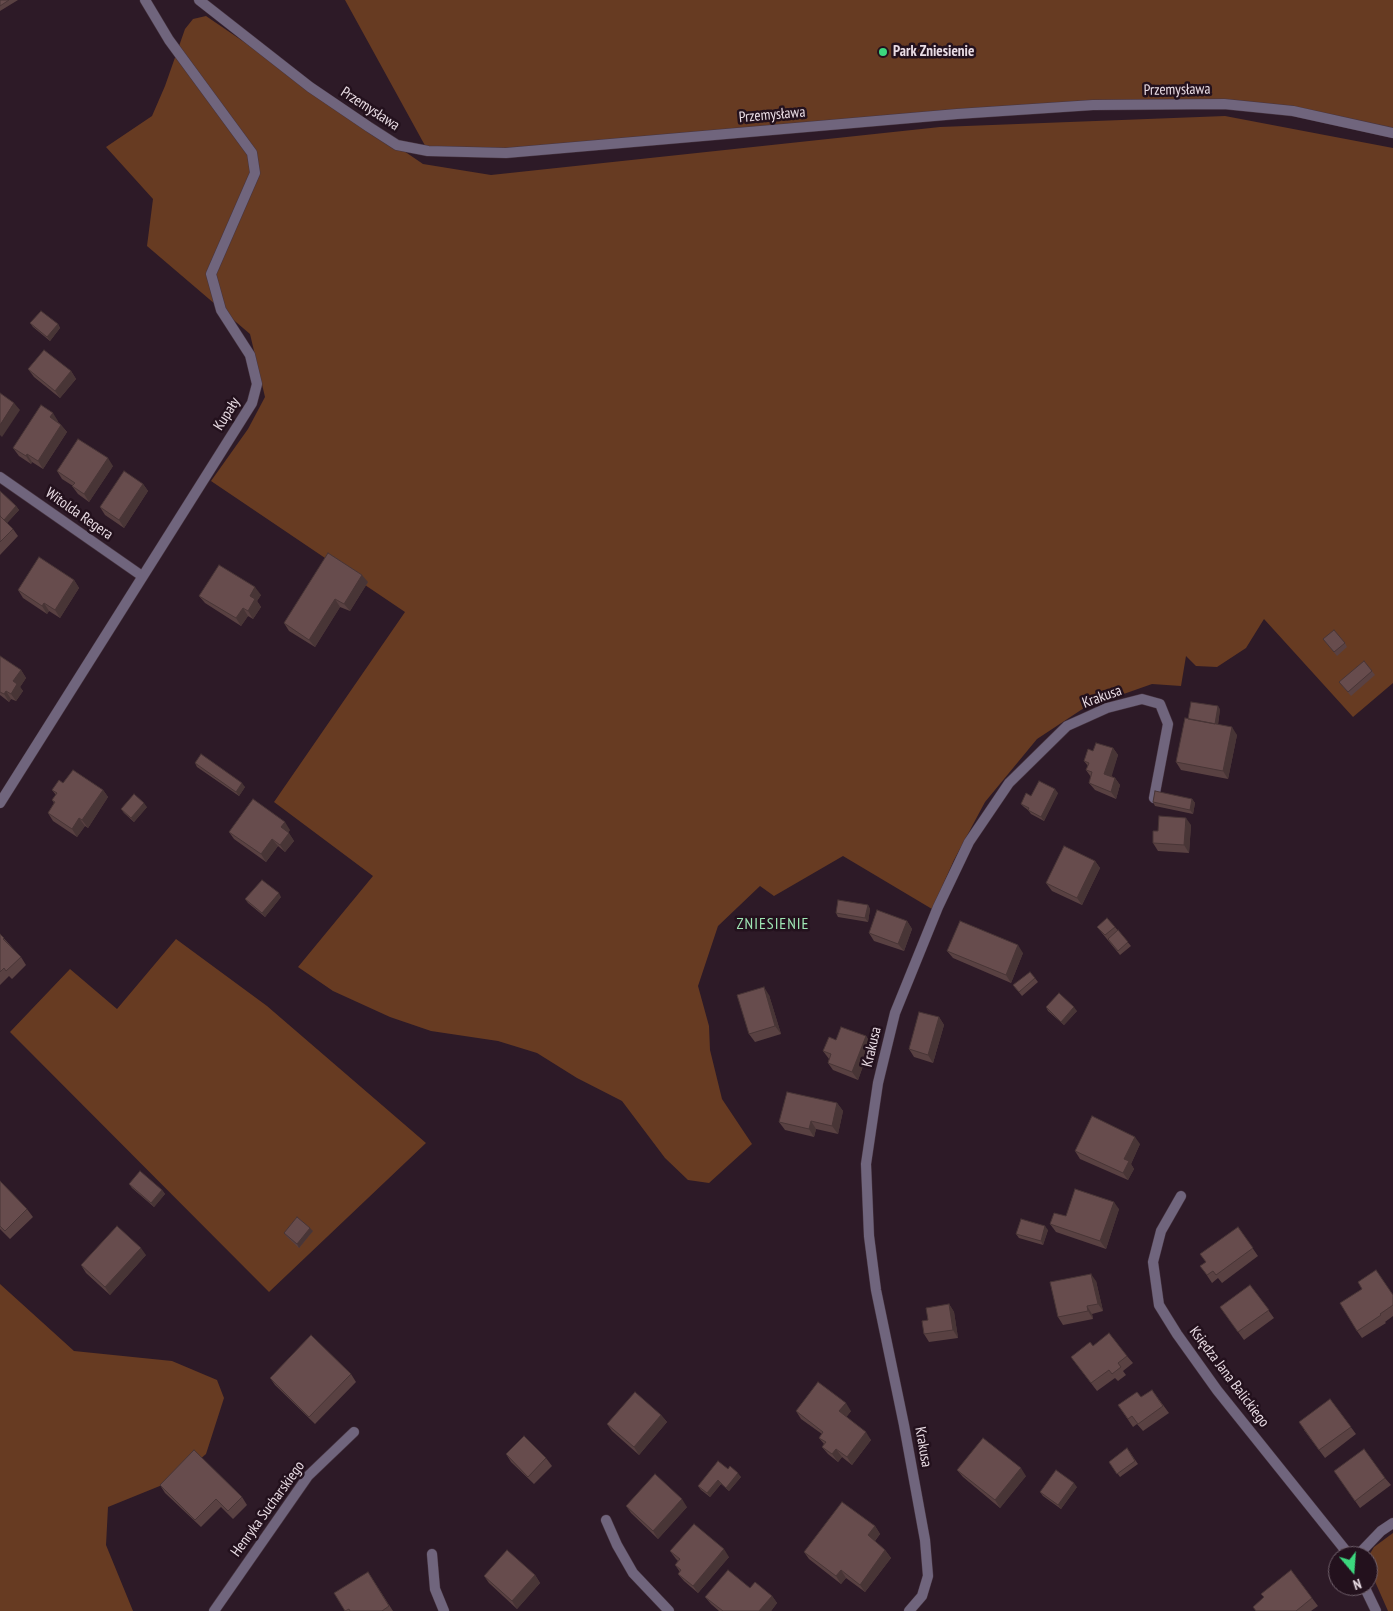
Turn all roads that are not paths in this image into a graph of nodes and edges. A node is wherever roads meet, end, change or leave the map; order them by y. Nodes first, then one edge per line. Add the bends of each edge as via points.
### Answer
1 (145, 0) edge
2 (199, 0) edge
3 (1393, 133) edge
4 (0, 477) edge
5 (142, 576) junction
6 (1154, 798) edge
7 (0, 803) edge
8 (1181, 1196) dead end
9 (354, 1432) dead end
10 (606, 1520) dead end
11 (1393, 1523) edge
12 (1342, 1546) edge
13 (1367, 1546) edge
14 (432, 1554) dead end
15 (1369, 1596) edge
16 (214, 1611) edge
17 (444, 1611) edge
18 (669, 1611) edge
19 (909, 1611) edge
20 (1376, 1611) edge

1 - 5 street, Kupały via 169,40 252,153 255,173 211,274 221,310 250,355 257,384 252,403
2 - 3 street, Przemysława via 310,87 369,128 398,145 428,151 506,153 957,114 1093,106 1224,104 1294,111
4 - 5 street, Witolda Regera
5 - 7 street, Kupały
6 - 19 street, Krakusa via 1168,724 1160,704 1142,699 1107,708 1067,726 1009,783 969,842 938,907 895,1013 878,1083 866,1164 869,1236 876,1290 925,1540 928,1576 922,1596
8 - 12 street, Księdza Jana Balickiego via 1161,1231 1153,1262 1159,1305 1217,1390
9 - 16 street, Henryka Sucharskiego via 308,1476
10 - 18 street via 633,1573
11 - 13 street
14 - 17 street via 435,1589
15 - 20 street

